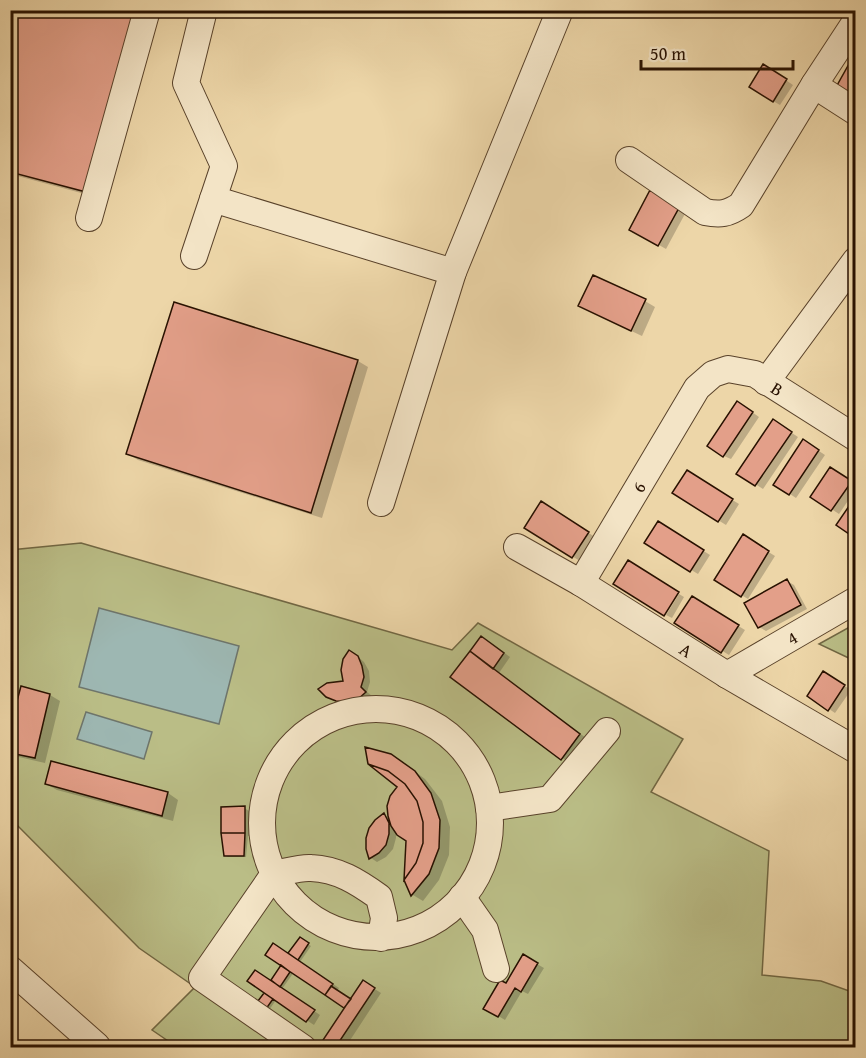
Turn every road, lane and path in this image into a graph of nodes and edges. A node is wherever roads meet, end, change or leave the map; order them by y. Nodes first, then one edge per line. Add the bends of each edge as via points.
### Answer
1 (147, 10) edge
2 (204, 10) edge
3 (560, 10) edge
4 (855, 21) edge
5 (814, 85) junction
6 (855, 112) edge
7 (629, 160) dead end
8 (213, 199) junction
9 (89, 218) dead end
10 (194, 256) dead end
11 (855, 260) edge
12 (453, 272) junction
13 (766, 382) junction
14 (697, 388) joint
15 (855, 438) edge
16 (381, 503) dead end
17 (518, 547) dead end
18 (581, 584) junction
19 (855, 600) edge
20 (727, 675) junction
21 (607, 731) dead end
22 (855, 750) edge
23 (489, 808) junction
24 (274, 874) junction
25 (462, 897) junction
26 (381, 938) junction
27 (10, 969) edge
28 (496, 969) dead end
29 (96, 1047) edge
30 (303, 1047) edge

1 - 9 street
2 - 8 street via 186,83 224,166
3 - 12 street
4 - 5 street
5 - 6 street
5 - 7 street via 741,206 730,213 705,212
8 - 10 street
8 - 12 street
11 - 13 street
12 - 16 street
13 - 14 street, B via 755,374 728,369 713,374
13 - 15 street, B
14 - 18 street, 6
17 - 18 street, A
18 - 20 street, A
19 - 20 street, 4
20 - 22 street, A
21 - 23 street via 550,799
23 - 24 street via 479,774 459,745 430,723 397,711 362,710 327,719 298,739 276,767 263,800 262,835
23 - 25 street via 488,847 474,883
24 - 26 street via 289,898 315,920 346,934
24 - 26 street via 310,867 354,879 379,897 384,918
24 - 30 street via 202,978
25 - 26 street via 448,913 414,932
25 - 28 street via 485,930
27 - 29 street

